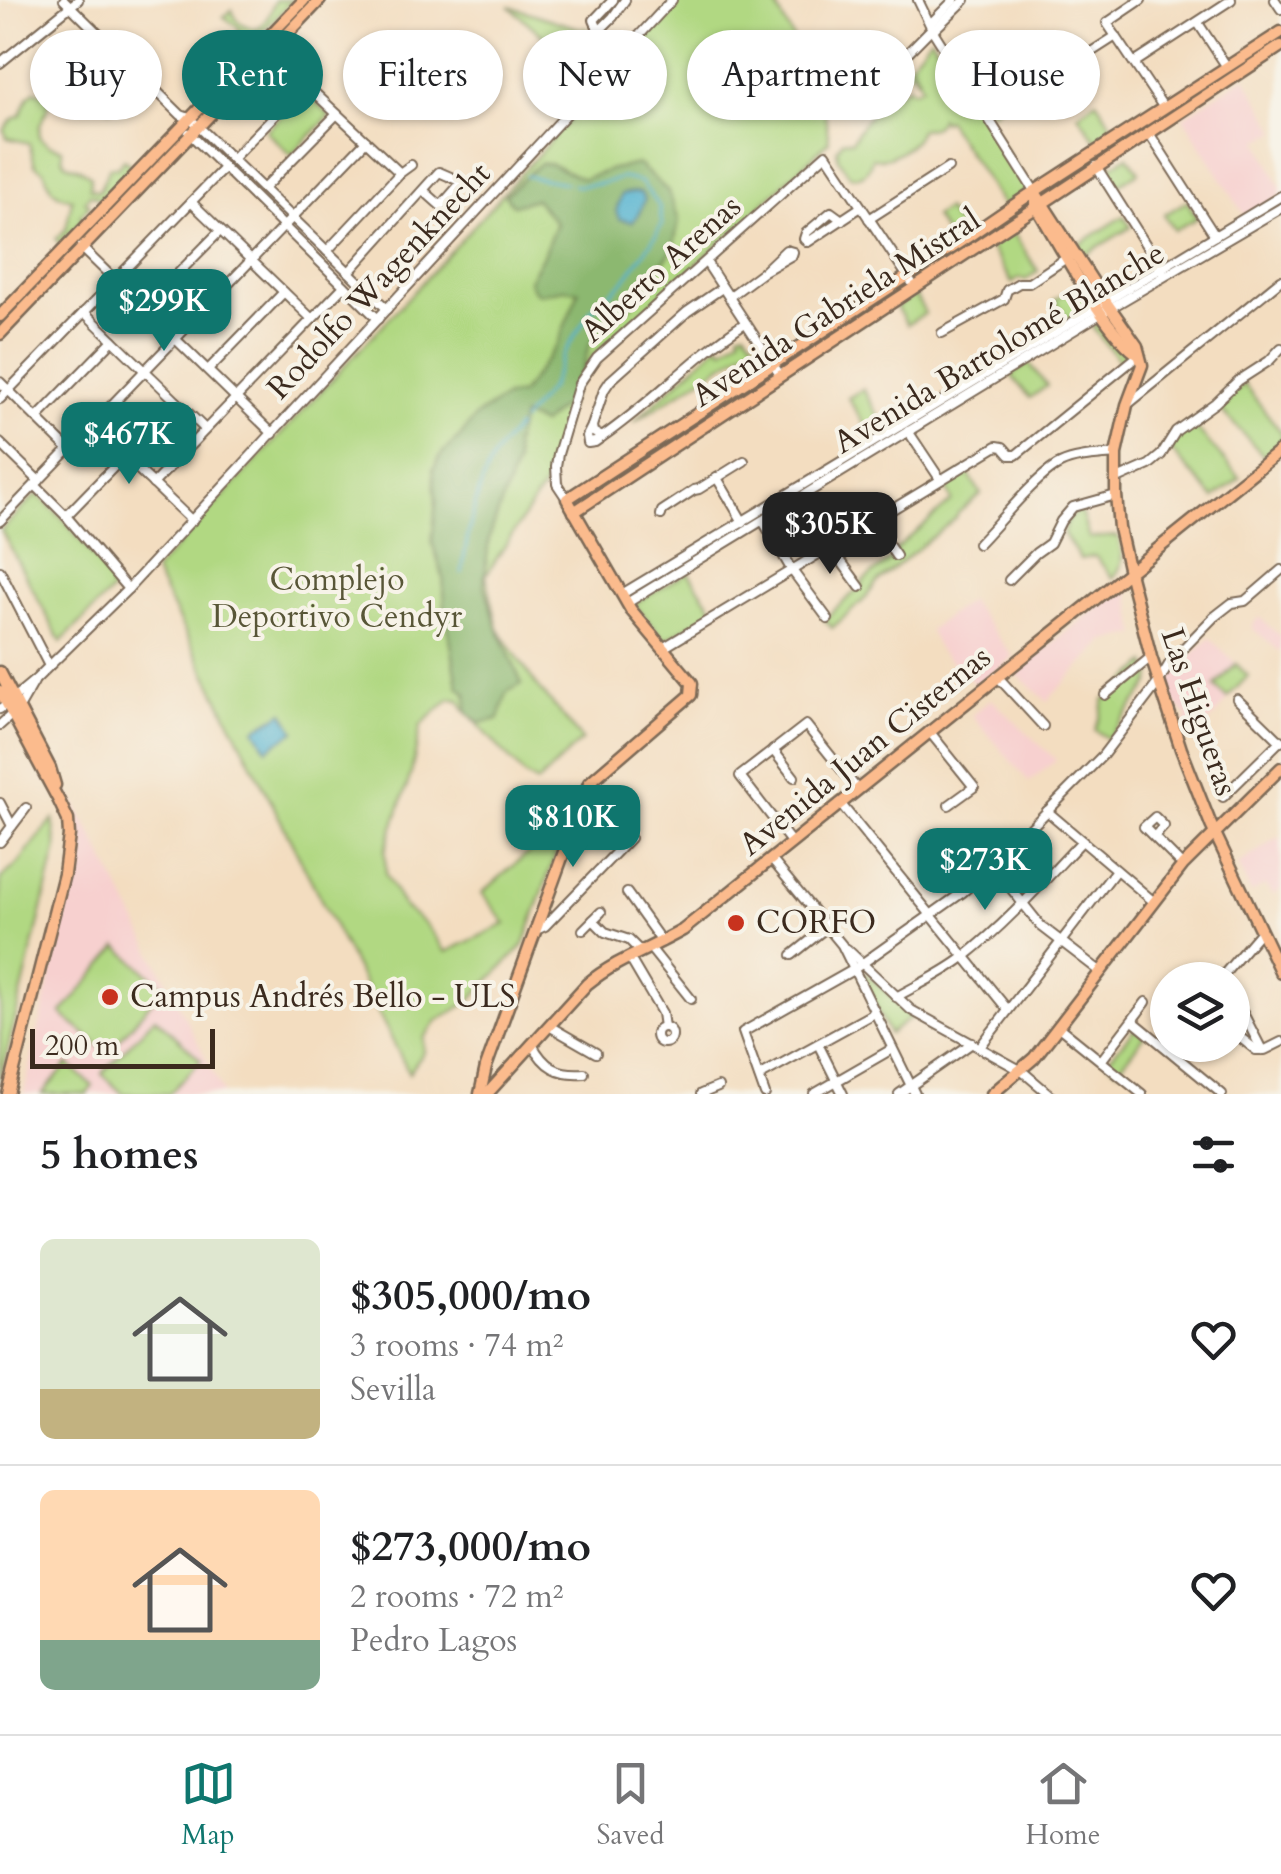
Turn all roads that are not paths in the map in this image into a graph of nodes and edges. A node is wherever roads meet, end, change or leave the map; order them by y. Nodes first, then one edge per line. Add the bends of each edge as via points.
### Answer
1 (78, 0) edge
2 (304, 0) edge
3 (320, 0) edge
4 (672, 0) edge
5 (918, 0) edge
6 (954, 0) edge
7 (965, 0) edge
8 (1140, 0) edge
9 (1232, 0) edge
10 (1275, 0) edge
11 (618, 2) edge
12 (66, 3) edge
13 (1281, 9) edge
14 (1198, 23) junction
15 (932, 27) junction
16 (275, 30) edge
17 (292, 30) edge
18 (599, 30) edge
19 (644, 30) edge
20 (935, 32) edge
21 (1281, 32) edge
22 (1116, 36) junction
23 (915, 45) edge
24 (1281, 46) edge
25 (1100, 47) edge
26 (0, 63) edge
27 (1134, 64) junction
28 (1227, 66) junction
29 (323, 101) edge
30 (1164, 108) junction
31 (337, 114) junction
32 (191, 120) edge
33 (195, 120) edge
34 (270, 120) edge
35 (561, 120) edge
36 (990, 120) edge
37 (188, 124) junction
38 (1149, 133) junction
39 (366, 141) junction
40 (1122, 142) junction
41 (164, 144) junction
42 (170, 156) junction
43 (232, 159) junction
44 (411, 166) dead end
45 (1096, 166) junction
46 (224, 168) junction
47 (948, 168) dead end
48 (400, 174) junction
49 (263, 189) junction
50 (423, 190) junction
51 (1281, 196) edge
52 (1038, 200) junction
53 (191, 202) junction
54 (861, 207) junction
55 (1281, 208) edge
56 (292, 218) junction
57 (869, 219) junction
58 (842, 220) junction
59 (284, 226) junction
60 (220, 230) junction
61 (1215, 236) junction
62 (82, 247) junction
63 (326, 251) junction
64 (1071, 255) junction
65 (1189, 257) junction
66 (251, 260) junction
67 (706, 262) junction
68 (349, 272) junction
69 (764, 272) dead end
70 (1163, 272) junction
71 (907, 276) junction
72 (115, 280) junction
73 (1281, 280) edge
74 (344, 286) junction
75 (914, 286) junction
76 (722, 288) junction
77 (284, 292) junction
78 (728, 297) junction
79 (144, 308) junction
80 (1104, 308) junction
81 (387, 310) junction
82 (84, 312) junction
83 (0, 316) edge
84 (312, 319) junction
85 (378, 319) junction
86 (745, 323) junction
87 (942, 333) dead end
88 (0, 334) edge
89 (176, 339) junction
90 (113, 340) junction
91 (1281, 348) edge
92 (1139, 355) junction
93 (1023, 357) junction
94 (773, 364) junction
95 (208, 370) junction
96 (145, 371) junction
97 (780, 375) junction
98 (0, 382) edge
99 (8, 390) junction
100 (236, 398) junction
101 (0, 399) edge
102 (177, 402) junction
103 (1127, 405) junction
104 (36, 418) junction
105 (93, 426) junction
106 (205, 429) junction
107 (908, 431) junction
108 (273, 434) junction
109 (2, 450) edge
110 (69, 450) junction
111 (1116, 454) junction
112 (124, 456) junction
113 (1278, 457) edge
114 (744, 461) dead end
115 (717, 478) junction
116 (940, 479) junction
117 (1115, 480) junction
118 (37, 483) junction
119 (153, 484) junction
120 (1116, 496) junction
121 (566, 499) junction
122 (574, 512) junction
123 (66, 516) junction
124 (661, 516) dead end
125 (0, 520) edge
126 (192, 521) junction
127 (763, 521) junction
128 (872, 521) junction
129 (743, 522) junction
130 (978, 544) dead end
131 (830, 546) junction
132 (896, 556) dead end
133 (790, 569) junction
134 (1281, 570) edge
135 (0, 571) edge
136 (1129, 572) junction
137 (1009, 580) dead end
138 (860, 586) dead end
139 (128, 590) junction
140 (625, 599) junction
141 (828, 619) dead end
142 (662, 648) junction
143 (1151, 657) junction
144 (49, 666) junction
145 (0, 672) edge
146 (998, 676) junction
147 (1158, 683) junction
148 (0, 691) edge
149 (1105, 694) dead end
150 (1237, 700) dead end
151 (11, 707) edge
152 (0, 724) edge
153 (1043, 726) dead end
154 (930, 731) junction
155 (1281, 741) edge
156 (773, 750) junction
157 (1281, 768) edge
158 (794, 777) dead end
159 (857, 789) junction
160 (1223, 797) dead end
161 (0, 803) edge
162 (840, 803) junction
163 (950, 806) dead end
164 (26, 808) dead end
165 (1047, 812) junction
166 (12, 826) junction
167 (1214, 832) junction
168 (1154, 837) dead end
169 (630, 838) dead end
170 (1082, 841) junction
171 (0, 842) edge
172 (791, 842) junction
173 (771, 859) junction
174 (1183, 865) junction
175 (993, 866) junction
176 (1116, 870) junction
177 (627, 893) dead end
178 (1153, 901) junction
179 (1022, 904) junction
180 (601, 912) dead end
181 (932, 916) junction
182 (593, 920) junction
183 (827, 926) junction
184 (536, 930) junction
185 (584, 930) dead end
186 (1261, 932) junction
187 (1062, 941) junction
188 (662, 942) junction
189 (842, 945) junction
190 (640, 953) junction
191 (792, 955) dead end
192 (965, 957) junction
193 (1235, 962) edge
194 (862, 964) junction
195 (853, 970) junction
196 (1101, 972) junction
197 (1281, 973) edge
198 (896, 997) junction
199 (691, 999) dead end
200 (1146, 1002) dead end
201 (1008, 1010) junction
202 (874, 1012) junction
203 (1133, 1021) junction
204 (548, 1026) junction
205 (664, 1027) dead end
206 (1250, 1027) edge
207 (1060, 1028) junction
208 (1281, 1042) edge
209 (532, 1044) junction
210 (818, 1044) junction
211 (1250, 1044) edge
212 (976, 1045) junction
213 (892, 1050) junction
214 (1262, 1050) junction
215 (596, 1053) dead end
216 (1101, 1060) junction
217 (1022, 1071) junction
218 (584, 1073) dead end
219 (759, 1076) junction
220 (836, 1082) junction
221 (1212, 1086) junction
222 (718, 1087) dead end
223 (913, 1090) edge
224 (8, 1094) edge
225 (484, 1094) edge
226 (703, 1094) edge
227 (765, 1094) edge
228 (814, 1094) edge
229 (842, 1094) edge
230 (898, 1094) edge
231 (992, 1094) edge
232 (1049, 1094) edge
233 (1142, 1094) edge
234 (1205, 1094) edge
235 (1222, 1094) edge

1 - 12 street
2 - 16 main road
3 - 17 main road
4 - 19 street, Rodolfo Wagenknecht
5 - 15 street
6 - 15 street
7 - 15 street
8 - 22 street via 1107,22
9 - 14 street
10 - 13 street
11 - 18 street via 594,20
12 - 26 street
12 - 37 street
14 - 27 street
14 - 28 street
15 - 20 street
15 - 23 street
21 - 28 main road, Avenida Gabriela Mistral
22 - 25 street
22 - 27 street
24 - 38 main road, Avenida Gabriela Mistral
27 - 30 street
28 - 30 main road, Avenida Gabriela Mistral
29 - 31 street
30 - 40 main road, Avenida Gabriela Mistral
31 - 39 street
31 - 49 street
32 - 37 main road
33 - 37 main road
34 - 43 street
35 - 81 street, Rodolfo Wagenknecht
36 - 52 street
37 - 41 main road
37 - 42 main road
37 - 43 street
37 - 46 street
38 - 40 main road, Avenida Gabriela Mistral
38 - 61 street
39 - 48 street
39 - 56 street
40 - 45 main road, Avenida Gabriela Mistral
40 - 52 main road, Avenida Gabriela Mistral
41 - 42 main road
41 - 83 main road
42 - 62 main road
43 - 49 street
44 - 48 street
45 - 52 main road, Avenida Gabriela Mistral
45 - 70 street
46 - 53 street
46 - 59 street
47 - 57 street
48 - 63 street
49 - 56 street
50 - 50 street via 439,172 462,182 441,206
50 - 68 street
51 - 61 street, Avenida Bartolomé Blanche
52 - 64 main road
52 - 71 main road, Avenida Gabriela Mistral
52 - 75 main road, Avenida Gabriela Mistral
53 - 60 street
53 - 72 street
54 - 57 street
54 - 58 street
54 - 67 street, Alberto Arenas via 826,154
55 - 65 street, Avenida Bartolomé Blanche
56 - 59 street
56 - 63 street
57 - 71 street
58 - 58 street via 831,212 804,238 808,242
59 - 66 street
59 - 74 street
60 - 66 street
60 - 79 street
61 - 65 street, Avenida Bartolomé Blanche
62 - 72 street
62 - 88 main road
63 - 68 street
64 - 80 main road
64 - 87 street
65 - 70 street, Avenida Bartolomé Blanche
66 - 77 street
66 - 89 street
67 - 76 street
67 - 121 street, Alberto Arenas via 586,372 556,466
68 - 81 street
69 - 78 street
70 - 80 street, Avenida Bartolomé Blanche
71 - 75 street
71 - 94 main road, Avenida Gabriela Mistral
72 - 79 street
72 - 82 street
73 - 103 street
74 - 84 street
74 - 85 street
75 - 97 main road, Avenida Gabriela Mistral
76 - 78 street
76 - 86 street via 610,381 593,432 602,436
77 - 84 street
77 - 95 street
78 - 86 street
79 - 89 street
80 - 92 main road
80 - 93 street, Avenida Bartolomé Blanche
81 - 85 street, Rodolfo Wagenknecht
82 - 90 street
82 - 99 street
84 - 100 street
85 - 108 street, Rodolfo Wagenknecht
86 - 94 street
89 - 95 street
89 - 96 street
90 - 96 street
90 - 104 street
91 - 117 street via 1176,431 1149,465
92 - 103 main road, Las Higueras via 1142,365
92 - 116 street via 1016,455 997,446
93 - 107 street, Avenida Bartolomé Blanche
93 - 129 street, Avenida Bartolomé Blanche
94 - 97 street
94 - 121 main road, Avenida Gabriela Mistral
95 - 100 street
96 - 102 street
96 - 105 street
97 - 122 main road, Avenida Gabriela Mistral
98 - 99 street
99 - 101 street
99 - 104 street
100 - 106 street
100 - 108 street
102 - 106 street
102 - 112 street
103 - 111 main road, Las Higueras
104 - 110 street
105 - 110 street
105 - 112 street
106 - 119 street
107 - 116 street
107 - 127 street, Avenida Bartolomé Blanche
108 - 126 street, Rodolfo Wagenknecht
109 - 118 street
110 - 118 street
111 - 117 main road, Las Higueras
111 - 130 street via 1057,466
112 - 119 street
112 - 123 street
113 - 136 main road, Avenida Juan Cisternas
114 - 115 street
115 - 124 street
115 - 129 street
116 - 128 street
117 - 120 main road, Las Higueras
118 - 123 street
118 - 125 street
119 - 126 street
120 - 136 main road, Las Higueras
120 - 137 street via 1073,507 1050,543
121 - 122 main road
122 - 140 main road
123 - 139 street
126 - 139 street, Rodolfo Wagenknecht
127 - 133 street
127 - 140 street, Avenida Bartolomé Blanche
128 - 131 street
128 - 132 street
129 - 140 street, Avenida Bartolomé Blanche
131 - 133 street
131 - 138 street
133 - 141 street
133 - 142 street
134 - 147 street via 1245,601 1222,610
135 - 144 street
136 - 143 main road, Las Higueras
136 - 146 main road, Avenida Juan Cisternas
139 - 144 street, Rodolfo Wagenknecht
140 - 142 main road
142 - 184 main road via 692,683 691,695 588,784
143 - 147 main road, Las Higueras
143 - 149 street
144 - 151 street, Rodolfo Wagenknecht
145 - 151 main road
146 - 153 street
146 - 154 main road, Avenida Juan Cisternas
147 - 165 street via 1103,755
147 - 167 main road, Las Higueras
148 - 151 main road
150 - 155 street
151 - 152 street, Rodolfo Wagenknecht
151 - 224 main road via 50,768 68,820 68,848
154 - 159 main road, Avenida Juan Cisternas
154 - 163 street via 974,787
155 - 160 street
156 - 158 street
156 - 159 street via 806,725
156 - 172 street via 740,776
157 - 167 main road
159 - 162 main road, Avenida Juan Cisternas
161 - 166 street
162 - 172 main road, Avenida Juan Cisternas
162 - 181 street
164 - 166 street
165 - 170 street
165 - 175 street
166 - 171 street
167 - 174 main road
167 - 186 main road, Las Higueras
168 - 174 street
169 - 184 street
170 - 176 street
170 - 179 street
172 - 173 main road, Avenida Juan Cisternas
173 - 183 street
173 - 188 main road, Avenida Juan Cisternas
174 - 178 main road
175 - 179 street
175 - 181 street
176 - 178 street
176 - 187 street
177 - 188 street
178 - 196 main road
179 - 187 street
179 - 192 street
180 - 182 street
181 - 192 street
181 - 194 street
182 - 185 street
182 - 190 street
183 - 189 street
183 - 191 street
184 - 225 main road via 486,1067
186 - 193 street
186 - 197 main road, Las Higueras
187 - 196 street
187 - 201 street
188 - 190 main road, Avenida Juan Cisternas
189 - 194 street
189 - 195 street
190 - 199 street
190 - 204 main road, Avenida Juan Cisternas via 602,971
190 - 205 street
192 - 198 street
192 - 201 street
194 - 195 street
194 - 198 street
195 - 202 street
195 - 219 street via 743,1032
196 - 207 main road
198 - 212 street
200 - 203 street
201 - 212 street
202 - 210 street
202 - 213 street
203 - 216 street
203 - 221 street
204 - 209 main road, Avenida Juan Cisternas
204 - 215 street
206 - 214 street
207 - 216 street
207 - 217 main road
208 - 214 street
209 - 218 street via 550,1068
209 - 225 main road, Avenida Juan Cisternas
210 - 219 street
210 - 220 street
211 - 214 street
212 - 217 street
212 - 223 street
213 - 220 street
213 - 223 street
216 - 233 street
217 - 231 main road
217 - 232 street
219 - 227 street
220 - 228 street
220 - 229 street
221 - 234 street
221 - 235 street
222 - 226 street
223 - 230 street

